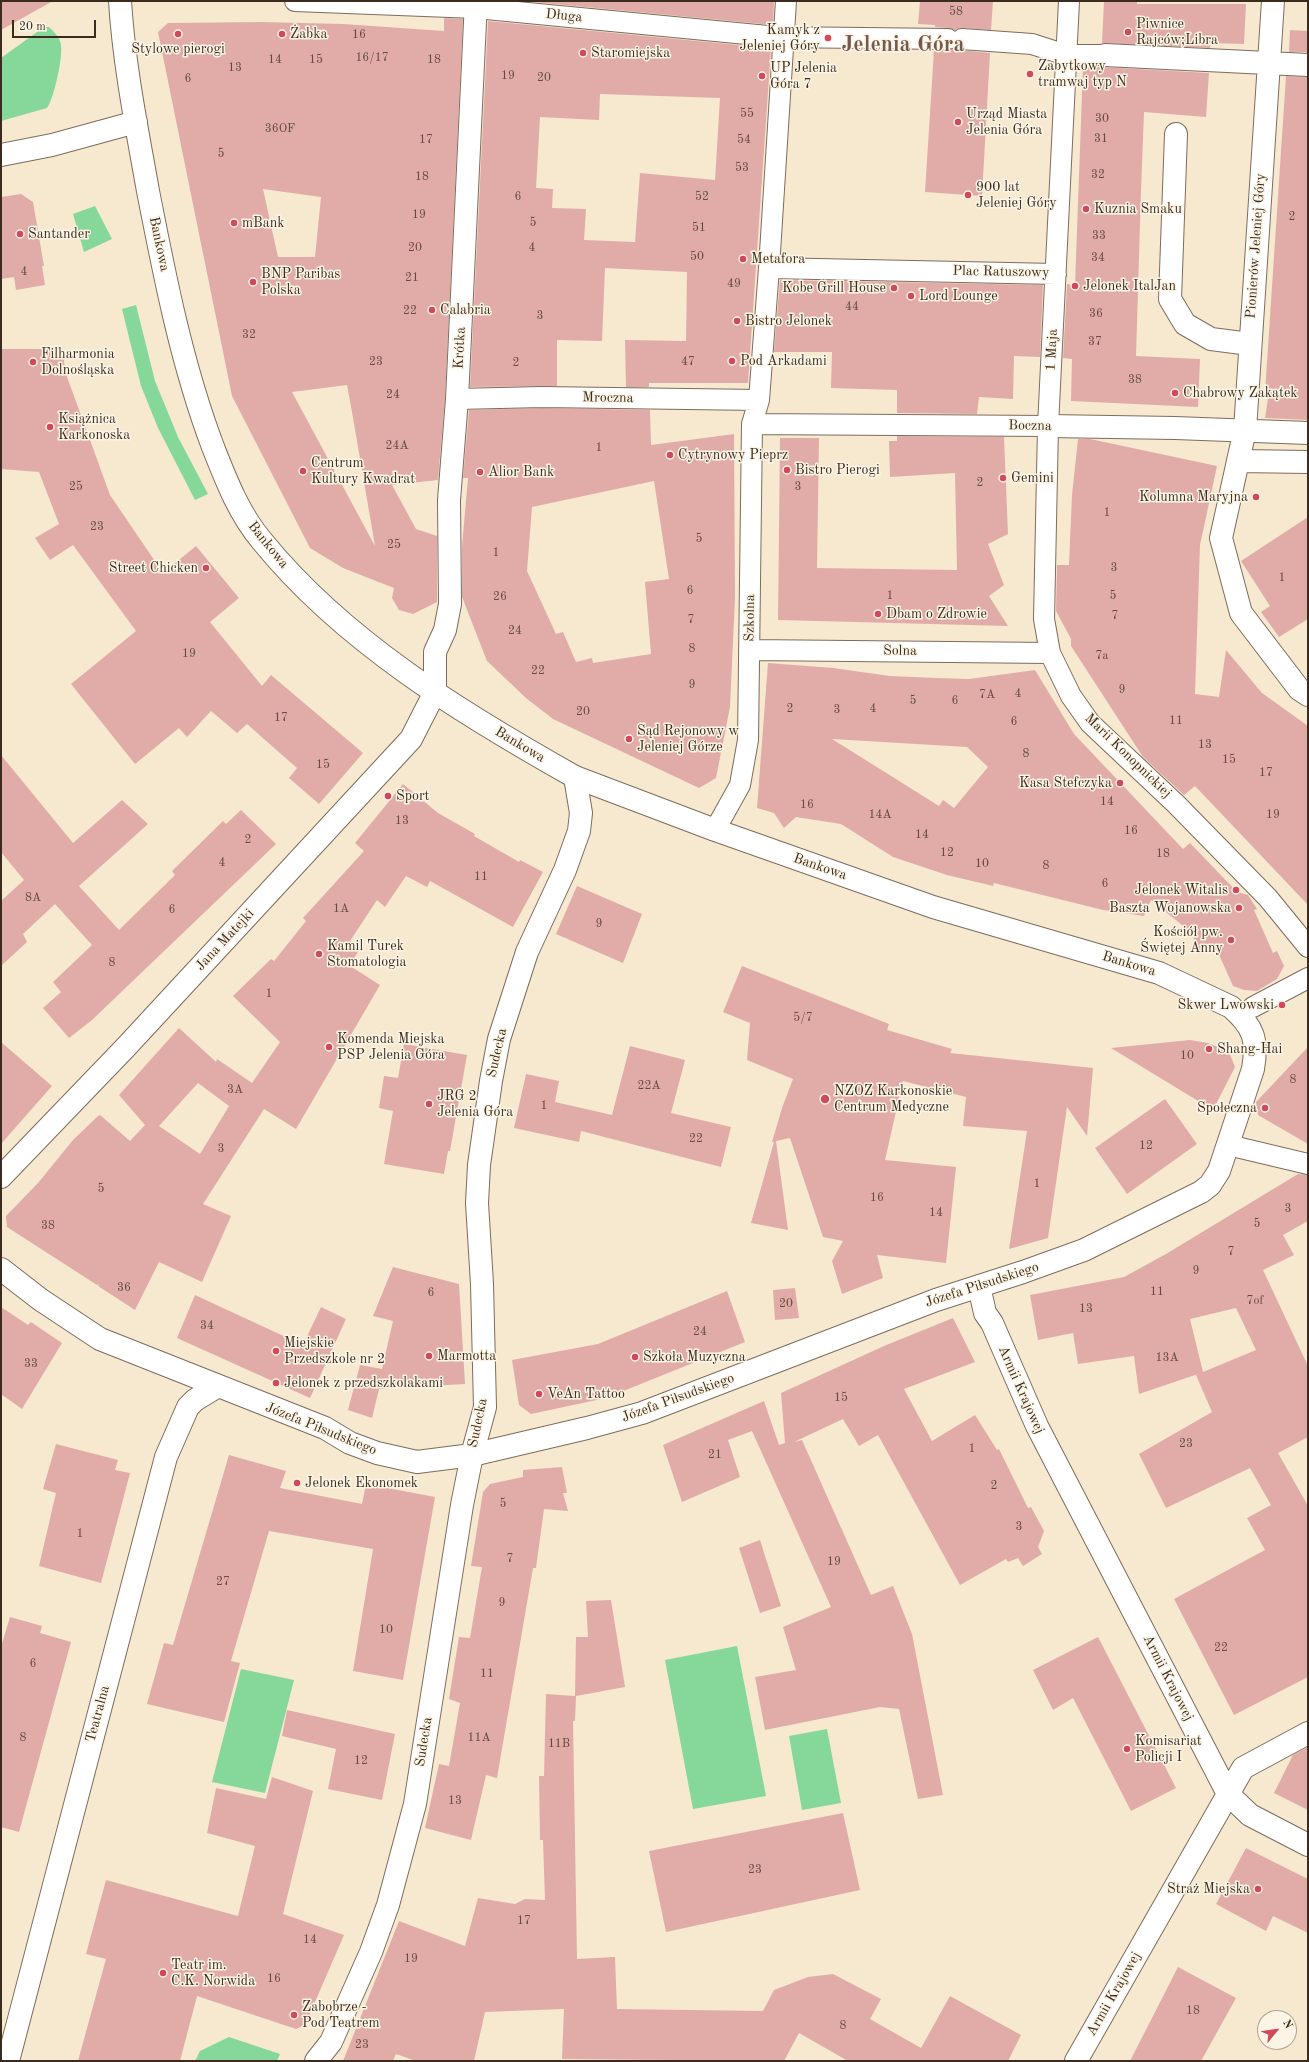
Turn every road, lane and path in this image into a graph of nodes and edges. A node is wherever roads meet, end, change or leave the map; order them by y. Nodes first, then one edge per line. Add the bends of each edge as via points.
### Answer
1 (120, 1) edge
2 (295, 1) edge
3 (786, 1) edge
4 (1069, 1) edge
5 (1273, 1) edge
6 (476, 4) edge
7 (785, 37) junction
8 (1066, 55) junction
9 (1105, 55) joint
10 (1267, 63) junction
11 (1308, 65) edge
12 (136, 122) junction
13 (1176, 134) dead end
14 (1, 156) edge
15 (769, 268) junction
16 (1056, 274) junction
17 (1250, 344) junction
18 (457, 399) junction
19 (758, 400) junction
20 (752, 424) junction
21 (1048, 426) junction
22 (1245, 430) junction
23 (1308, 433) edge
24 (1238, 462) junction
25 (1308, 462) edge
26 (750, 650) junction
27 (1050, 653) junction
28 (435, 692) junction
29 (1308, 695) edge
30 (575, 777) junction
31 (715, 830) junction
32 (1308, 947) edge
33 (1308, 978) edge
34 (1247, 1011) junction
35 (1228, 1145) junction
36 (1308, 1164) edge
37 (1, 1177) edge
38 (1, 1269) edge
39 (979, 1286) junction
40 (218, 1386) junction
41 (472, 1455) junction
42 (1308, 1733) edge
43 (1228, 1794) junction
44 (1308, 1845) edge
45 (8, 2061) edge
46 (316, 2061) edge
47 (1076, 2061) edge

1 - 12 street, Bankowa
2 - 6 street, Długa
3 - 7 street
4 - 8 street, Plac Ratuszowy
5 - 10 street, Pionierów Jeleniej Góry
6 - 7 street, Długa
6 - 18 street, Krótka
7 - 8 street via 955,39 1032,44
7 - 15 street
8 - 9 street
8 - 16 street, Plac Ratuszowy
9 - 10 street
10 - 11 street
10 - 17 street, Pionierów Jeleniej Góry
12 - 14 street
12 - 28 street, Bankowa via 178,337 192,388 226,480 241,511 261,540 315,600
13 - 17 street via 1170,299 1185,324 1212,339
15 - 16 street, Plac Ratuszowy
15 - 19 street
16 - 21 street, 1 Maja
17 - 22 street, Pionierów Jeleniej Góry
18 - 19 street, Mroczna via 542,397
18 - 28 street, Krótka via 449,500 450,604 445,630 435,652
19 - 20 street, Szkolna
20 - 21 street, Boczna
20 - 26 street, Szkolna
21 - 22 street, Boczna
21 - 27 street, Marii Konopnickiej via 1044,619
22 - 23 street, Boczna
22 - 24 street, Pionierów Jeleniej Góry
24 - 25 street
24 - 29 street, Pionierów Jeleniej Góry via 1222,538 1241,613 1299,689
26 - 27 street, Solna
26 - 31 street, Szkolna via 748,740 740,785
27 - 32 street, Marii Konopnickiej via 1071,696 1090,724 1176,804 1268,898
28 - 30 street, Bankowa via 528,751
28 - 37 street, Jana Matejki via 411,739 126,1047
30 - 31 street, Bankowa
30 - 41 street, Sudecka via 581,813 579,831 565,870 527,952 499,1038 489,1088 477,1203 485,1406
31 - 34 street, Bankowa via 933,907 1160,973 1232,1007
33 - 34 street
34 - 35 street, Józefa Piłsudskiego via 1256,1042 1256,1055
35 - 36 street
35 - 39 street, Józefa Piłsudskiego via 1219,1171 1202,1192 1084,1250
38 - 40 street, Józefa Piłsudskiego via 41,1300 100,1339
39 - 41 street, Józefa Piłsudskiego via 936,1300 642,1413
39 - 43 street, Armii Krajowej via 985,1313 992,1323 1037,1426
40 - 41 street, Józefa Piłsudskiego via 325,1428 350,1443 377,1453 417,1462
40 - 45 street, Teatralna via 188,1407 166,1457
41 - 46 street, Sudecka via 414,1804 400,1862 371,1952 330,2042
42 - 43 street via 1243,1768
43 - 44 street via 1250,1815
43 - 47 street, Armii Krajowej

